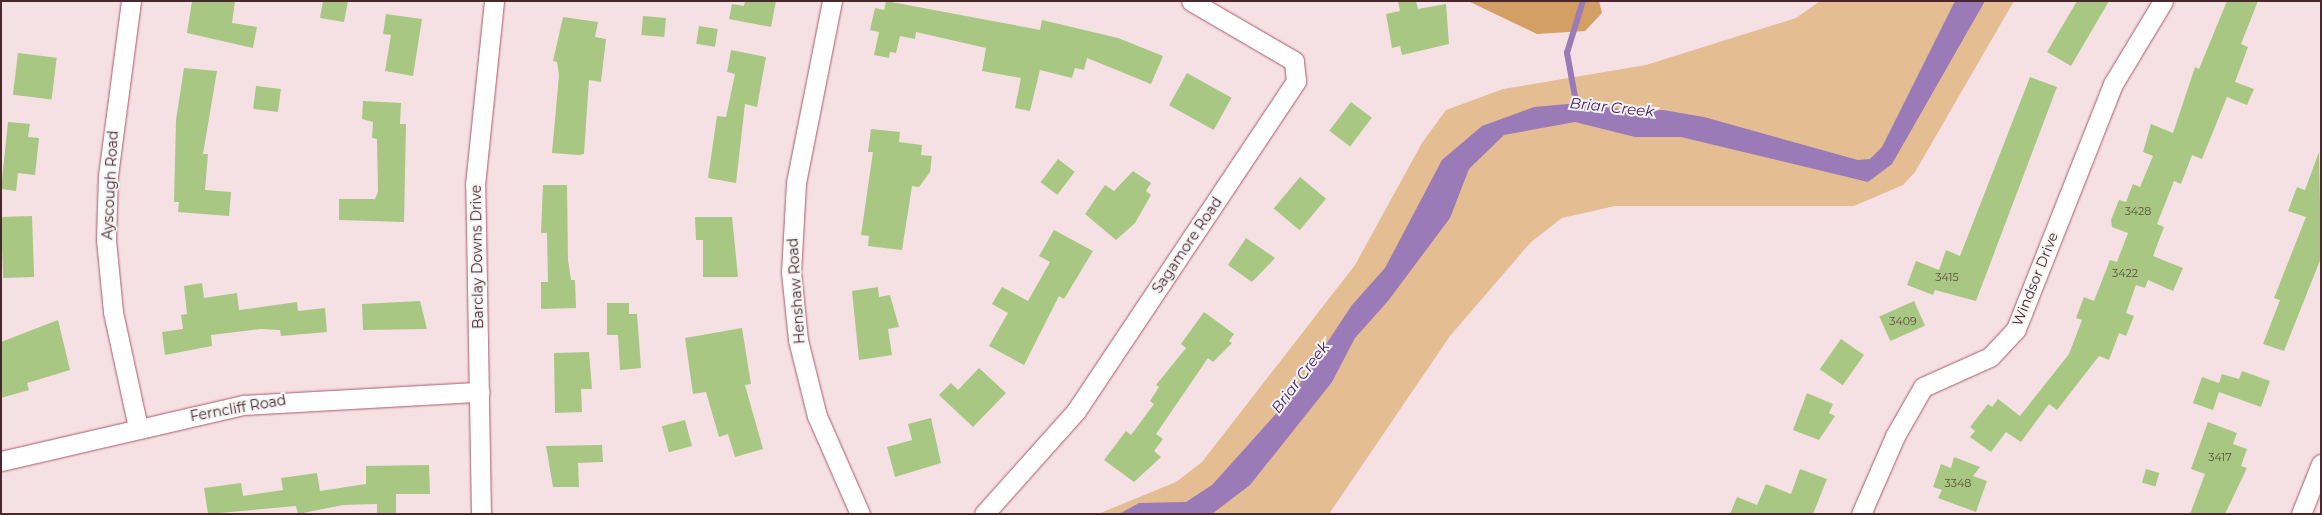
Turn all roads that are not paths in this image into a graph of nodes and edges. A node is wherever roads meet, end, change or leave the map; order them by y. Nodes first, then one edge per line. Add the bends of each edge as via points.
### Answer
1 (131, 1) edge
2 (494, 1) edge
3 (832, 1) edge
4 (1191, 1) edge
5 (2162, 1) edge
6 (480, 392) junction
7 (138, 428) junction
8 (1, 461) edge
9 (2321, 464) edge
10 (481, 514) edge
11 (860, 514) edge
12 (984, 514) edge
13 (1861, 514) edge
14 (2301, 514) edge

1 - 7 street, Ayscough Road via 108,175 106,240 113,312
2 - 6 street, Barclay Downs Drive via 475,184
3 - 11 street, Henshaw Road via 796,183 791,272 798,340 817,416
4 - 12 street, Sagamore Road via 1294,61 1296,81 1076,411
5 - 13 street, Windsor Drive via 2114,84 2016,329 1990,357 1923,387 1899,427
6 - 7 street, Ferncliff Road via 289,399
6 - 10 street, Barclay Downs Drive
7 - 8 street, Ferncliff Road
9 - 14 street

